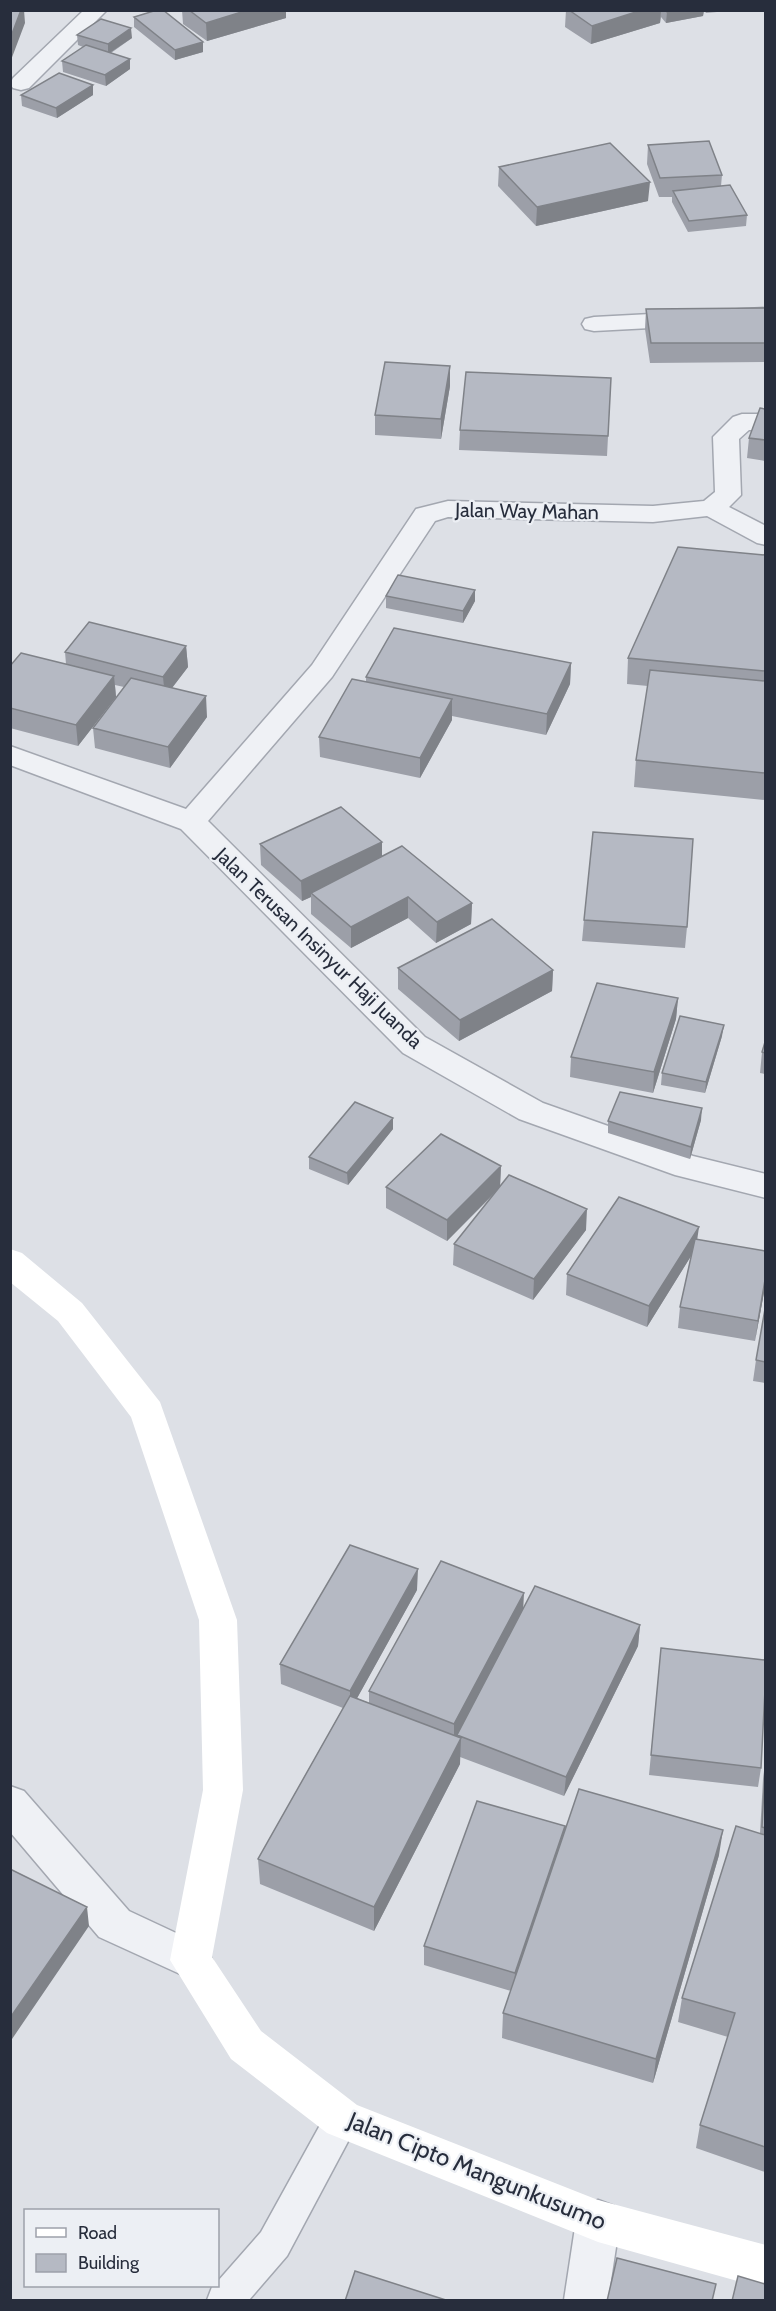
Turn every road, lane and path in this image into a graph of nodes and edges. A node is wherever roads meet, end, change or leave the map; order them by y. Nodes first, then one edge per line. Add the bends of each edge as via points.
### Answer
1 (97, 10) edge
2 (21, 83) dead end
3 (765, 315) edge
4 (594, 324) dead end
5 (765, 422) edge
6 (711, 508) junction
7 (765, 537) edge
8 (10, 755) edge
9 (191, 822) junction
10 (765, 1186) edge
11 (10, 1262) edge
12 (10, 1803) edge
13 (191, 1960) junction
14 (342, 2119) junction
15 (598, 2221) junction
16 (765, 2267) edge
17 (225, 2301) edge
18 (586, 2301) edge

1 - 2 street
3 - 4 street
5 - 6 street via 742,422 726,437 728,495
6 - 7 street
6 - 9 street, Jalan Way Mahan via 652,514 448,509 425,515 322,671
8 - 9 street, Jalan Terusan Insinyur Haji Juanda
9 - 10 street, Jalan Terusan Insinyur Haji Juanda via 414,1045 531,1110 687,1167
11 - 13 street via 70,1312 147,1412 218,1620 223,1790
12 - 13 street via 114,1924
13 - 14 street, Jalan Cipto Mangunkusumo via 246,2045
14 - 15 street, Jalan Cipto Mangunkusumo
14 - 17 lane via 274,2244
15 - 16 street, Jalan Cipto Mangunkusumo
15 - 18 street

